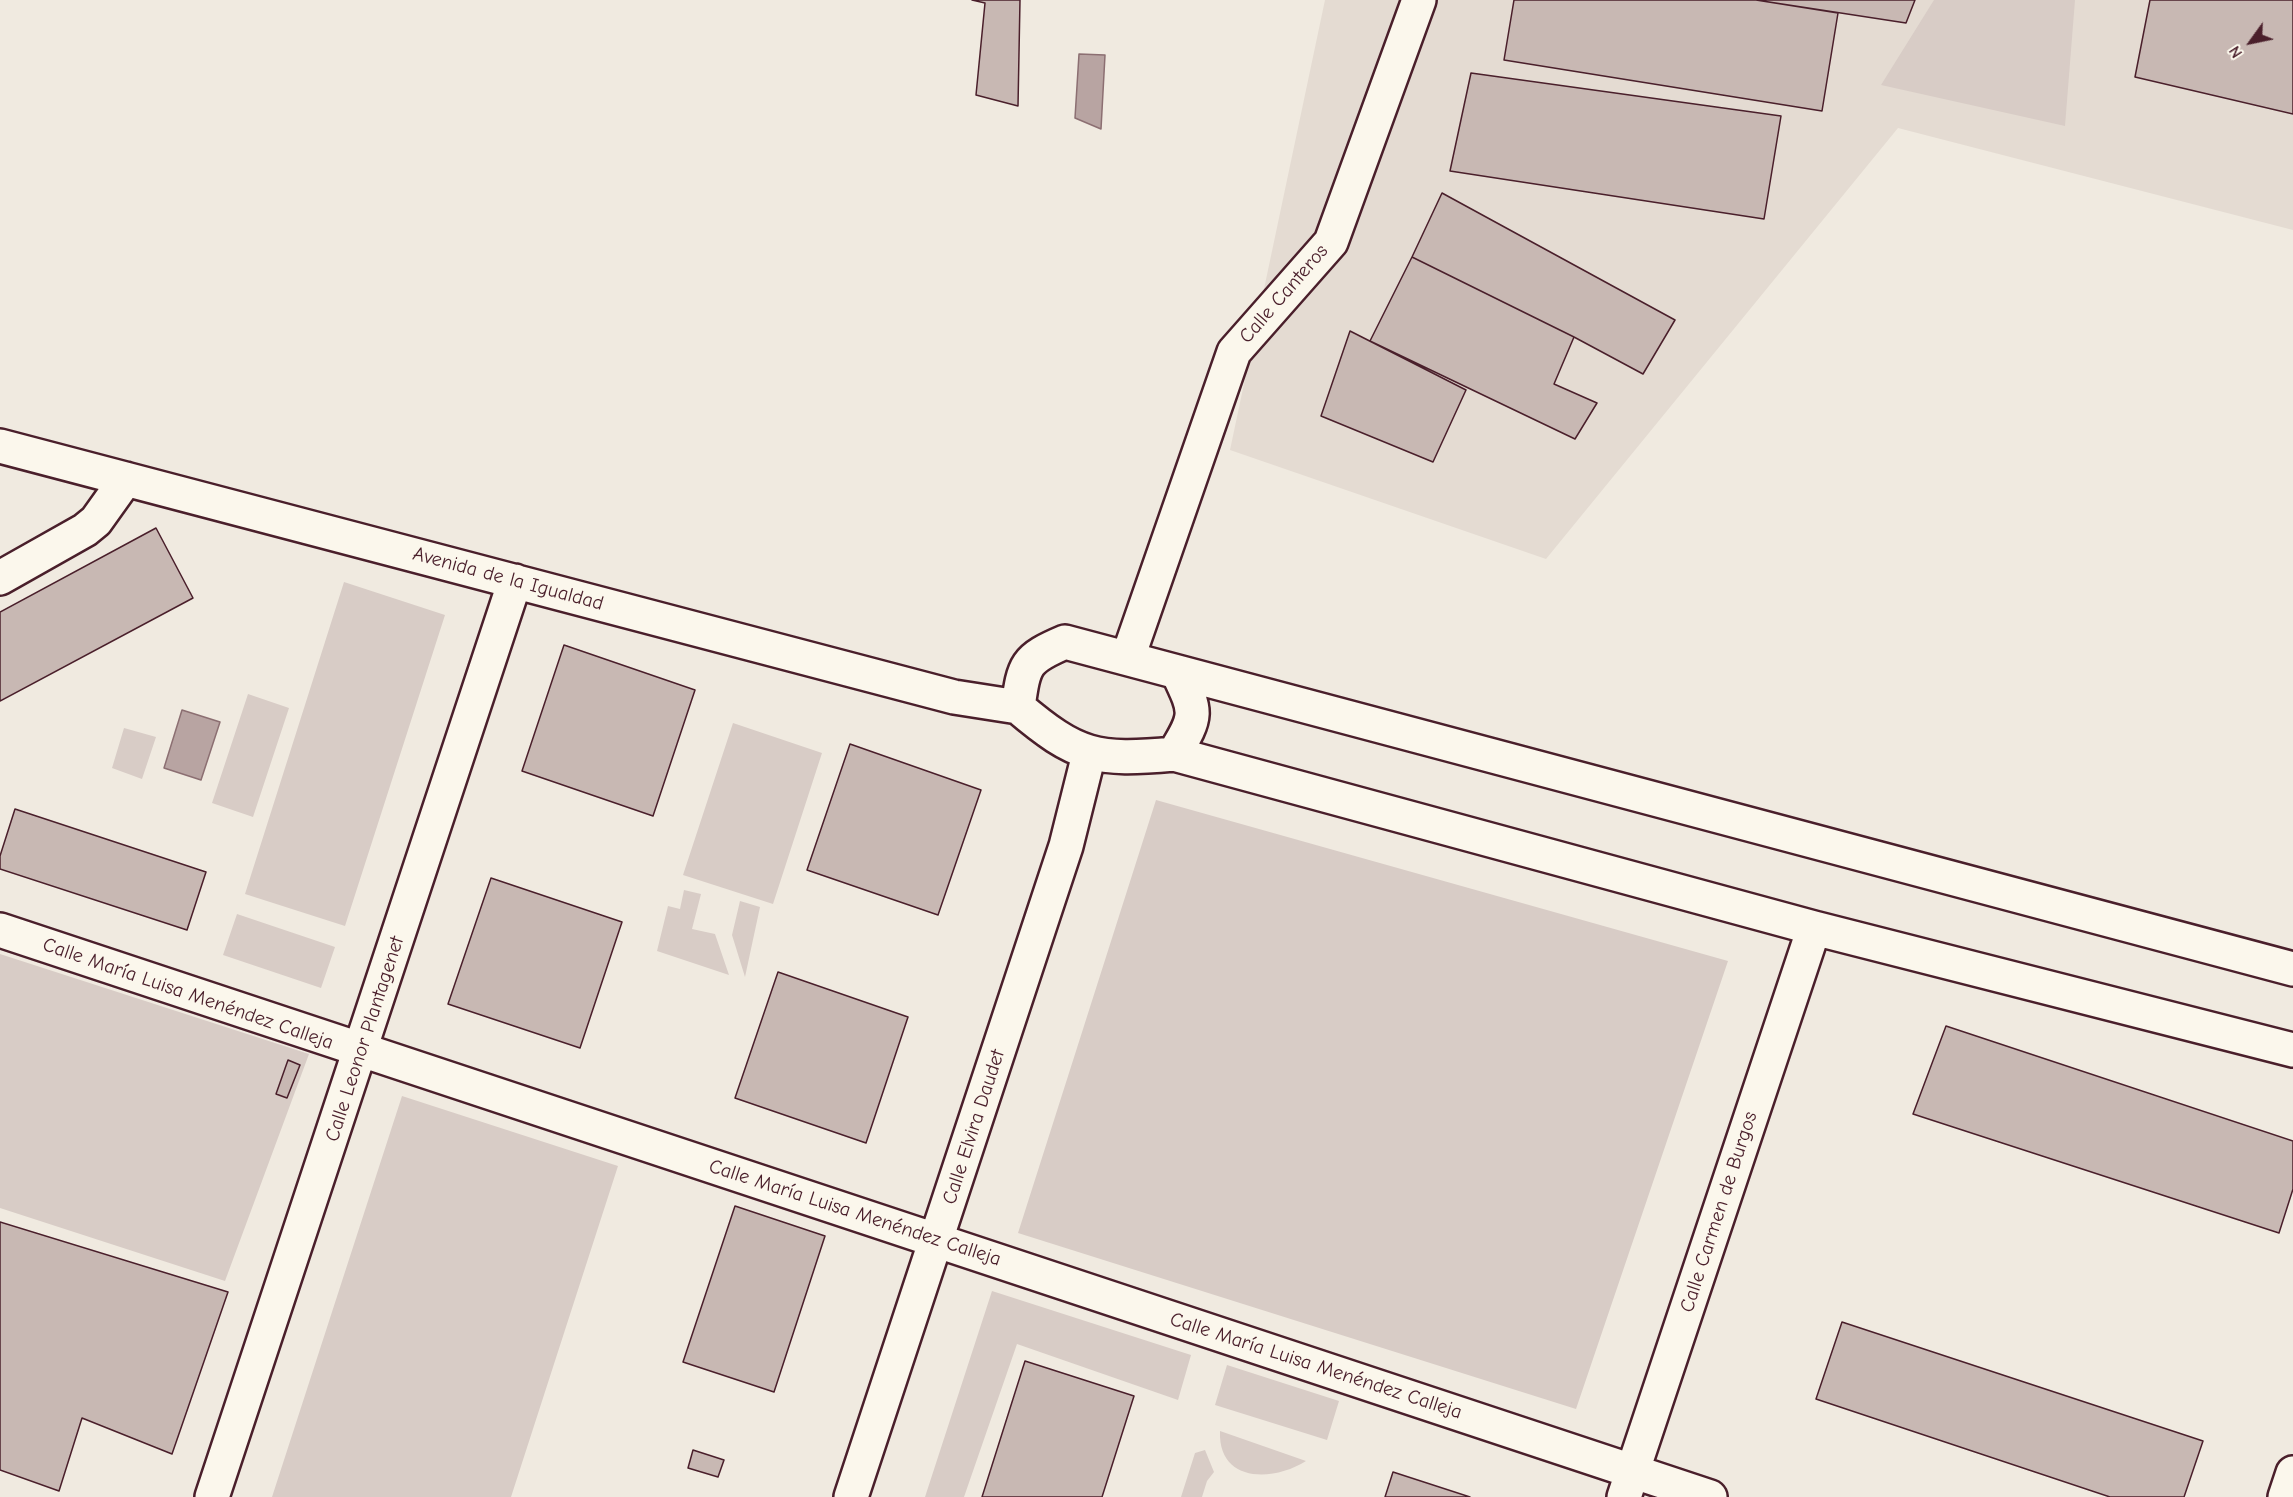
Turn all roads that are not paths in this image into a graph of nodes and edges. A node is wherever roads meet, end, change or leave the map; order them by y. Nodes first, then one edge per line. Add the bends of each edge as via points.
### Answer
1 (1419, 0) edge
2 (0, 446) edge
3 (126, 479) junction
4 (0, 578) edge
5 (515, 581) junction
6 (1128, 657) junction
7 (1178, 673) junction
8 (1018, 706) junction
9 (1089, 754) junction
10 (1174, 754) junction
11 (1814, 928) junction
12 (0, 930) edge
13 (2293, 969) edge
14 (2293, 1050) edge
15 (361, 1052) junction
16 (936, 1240) junction
17 (2293, 1473) edge
18 (1629, 1484) edge
19 (212, 1497) edge
20 (851, 1497) edge
21 (1710, 1497) edge
22 (2285, 1497) edge

1 - 6 street, Calle Canteros via 1331,242 1234,352
2 - 3 street, Avenida de la Igualdad
3 - 4 street via 85,530
3 - 5 street, Avenida de la Igualdad
5 - 8 street, Avenida de la Igualdad via 954,697
5 - 15 street, Calle Leonor Plantagenet
6 - 7 street
6 - 8 street via 1065,642 1035,655 1022,678
7 - 10 street via 1194,706 1189,730
7 - 13 street
8 - 9 street via 1054,737
9 - 10 street via 1133,758
9 - 16 street, Calle Elvira Daudet via 1066,846
10 - 11 street
11 - 14 street
11 - 18 street, Calle Carmen de Burgos
12 - 15 street, Calle María Luisa Menéndez Calleja
15 - 16 street, Calle María Luisa Menéndez Calleja
15 - 19 street, Calle Leonor Plantagenet
16 - 18 street, Calle María Luisa Menéndez Calleja
16 - 20 street, Calle Elvira Daudet
17 - 22 street
18 - 21 street, Calle María Luisa Menéndez Calleja

